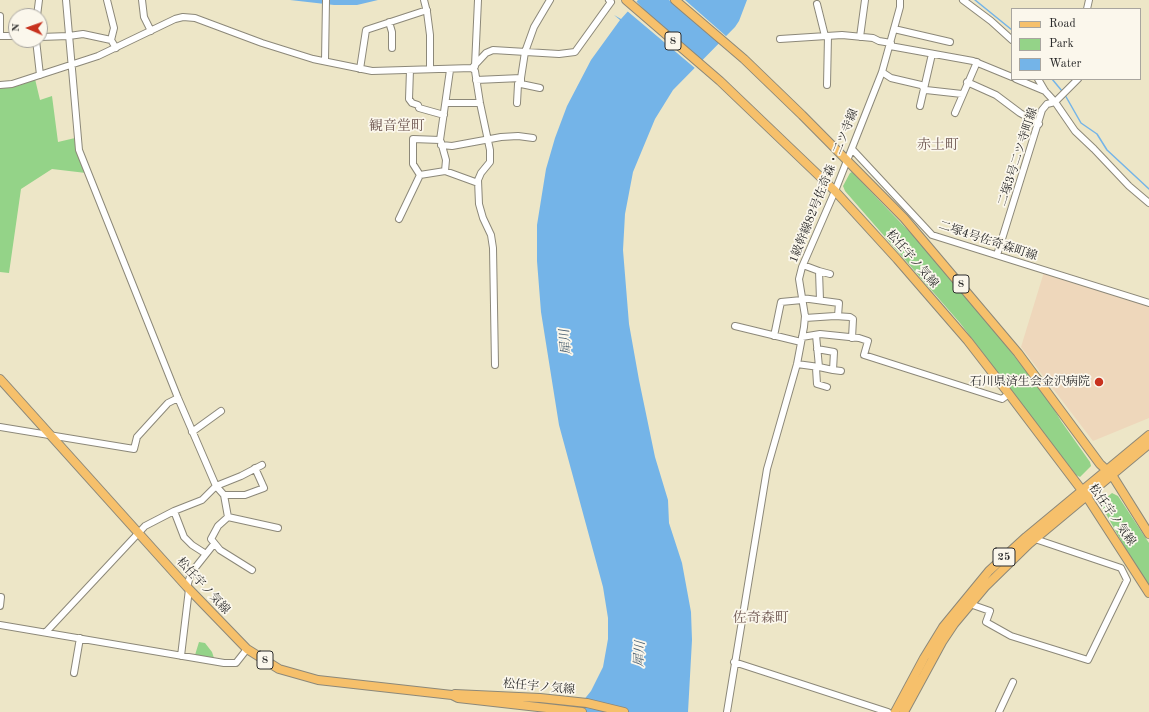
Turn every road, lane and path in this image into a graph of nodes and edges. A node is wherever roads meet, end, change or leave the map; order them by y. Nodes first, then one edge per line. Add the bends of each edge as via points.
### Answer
1 (66, 0) edge
2 (107, 0) edge
3 (142, 0) edge
4 (424, 0) edge
5 (478, 0) edge
6 (550, 0) edge
7 (609, 0) edge
8 (626, 0) edge
9 (675, 0) edge
10 (865, 0) edge
11 (900, 0) edge
12 (963, 0) edge
13 (326, 3) edge
14 (817, 4) dead end
15 (427, 10) junction
16 (0, 16) edge
17 (389, 22) junction
18 (894, 29) junction
19 (151, 31) junction
20 (0, 36) edge
21 (69, 36) junction
22 (827, 36) junction
23 (48, 37) edge
24 (860, 37) junction
25 (780, 39) dead end
26 (1011, 39) edge
27 (111, 40) junction
28 (950, 42) dead end
29 (890, 44) junction
30 (37, 48) edge
31 (116, 48) junction
32 (392, 48) dead end
33 (525, 52) junction
34 (932, 54) junction
35 (325, 61) junction
36 (977, 62) junction
37 (71, 65) junction
38 (473, 67) junction
39 (360, 69) junction
40 (430, 69) junction
41 (410, 70) junction
42 (450, 70) junction
43 (882, 72) junction
44 (40, 75) junction
45 (1011, 77) edge
46 (476, 80) junction
47 (1018, 80) edge
48 (1039, 80) edge
49 (1077, 80) edge
50 (521, 81) junction
51 (967, 82) junction
52 (0, 85) edge
53 (827, 85) dead end
54 (924, 87) junction
55 (540, 88) dead end
56 (1045, 91) junction
57 (962, 94) junction
58 (518, 102) dead end
59 (1055, 102) junction
60 (446, 103) junction
61 (480, 103) junction
62 (920, 106) dead end
63 (955, 113) dead end
64 (444, 115) junction
65 (1039, 124) junction
66 (533, 138) dead end
67 (489, 139) junction
68 (441, 142) junction
69 (852, 149) junction
70 (848, 159) junction
71 (445, 171) junction
72 (420, 175) junction
73 (478, 183) junction
74 (836, 191) junction
75 (1149, 202) edge
76 (399, 219) dead end
77 (932, 235) junction
78 (922, 239) junction
79 (998, 255) junction
80 (803, 265) junction
81 (819, 271) junction
82 (830, 274) dead end
83 (802, 299) junction
84 (820, 300) junction
85 (1149, 303) edge
86 (838, 316) junction
87 (805, 318) junction
88 (735, 326) dead end
89 (816, 335) junction
90 (774, 336) junction
91 (852, 338) junction
92 (802, 340) junction
93 (817, 349) junction
94 (797, 364) junction
95 (495, 365) dead end
96 (818, 368) junction
97 (833, 370) junction
98 (841, 371) dead end
99 (0, 379) edge
100 (827, 387) dead end
101 (1010, 394) junction
102 (178, 398) junction
103 (221, 411) dead end
104 (0, 427) edge
105 (192, 432) junction
106 (51, 435) junction
107 (1149, 435) edge
108 (1149, 444) edge
109 (262, 465) dead end
110 (255, 468) junction
111 (1108, 473) junction
112 (216, 486) junction
113 (1084, 494) junction
114 (224, 495) junction
115 (174, 511) junction
116 (228, 517) junction
117 (278, 528) dead end
118 (138, 533) junction
119 (1149, 534) edge
120 (1035, 539) junction
121 (214, 544) junction
122 (206, 554) junction
123 (252, 570) dead end
124 (188, 588) junction
125 (1149, 593) edge
126 (1, 597) dead end
127 (970, 604) junction
128 (0, 606) edge
129 (0, 625) edge
130 (46, 632) junction
131 (80, 638) junction
132 (247, 649) junction
133 (181, 656) junction
134 (734, 662) junction
135 (74, 673) dead end
136 (1014, 682) dead end
137 (452, 695) junction
138 (582, 712) edge
139 (624, 712) edge
140 (727, 712) edge
141 (888, 712) edge
142 (895, 712) edge
143 (904, 712) edge
144 (999, 712) edge

1 - 21 street
2 - 27 street via 114,28
3 - 19 street via 144,17
4 - 15 street
5 - 38 street
6 - 33 street via 534,27
7 - 33 street via 611,2 575,52
8 - 74 main road, 松任宇ノ気線 / 8 via 720,81
9 - 70 main road, 松任宇ノ気線 / 8 via 744,59
10 - 24 street
11 - 18 street, 1級幹線82号佐奇森・二ツ寺線
12 - 26 street
13 - 35 street
14 - 22 street
15 - 17 street
15 - 40 street
16 - 20 street
17 - 32 street
17 - 39 street via 366,30
18 - 28 street
18 - 29 street, 1級幹線82号佐奇森・二ツ寺線
19 - 31 street
19 - 35 street via 175,19 195,18 262,43
21 - 23 street
21 - 27 street via 83,34
21 - 37 street
22 - 24 street
22 - 25 street
22 - 53 street
24 - 29 street
27 - 31 street
29 - 34 street
29 - 43 street, 1級幹線82号佐奇森・二ツ寺線
30 - 44 street
31 - 37 street
33 - 38 street via 493,50 486,53
33 - 50 street
34 - 36 street
34 - 54 street
35 - 39 street
36 - 45 street
36 - 51 street
37 - 44 street
37 - 102 street via 79,150
38 - 42 street
38 - 46 street
39 - 41 street
40 - 41 street
40 - 42 street
41 - 64 street via 408,94 412,103 419,108
42 - 60 street
43 - 54 street via 891,78
43 - 69 street, 1級幹線82号佐奇森・二ツ寺線
44 - 52 street
46 - 50 street
46 - 61 street
47 - 56 street
48 - 56 street
49 - 59 street, 二塚3号二ツ寺町線
50 - 55 street
50 - 58 street via 518,84
51 - 57 street
51 - 65 street via 996,94
54 - 57 street via 926,90
54 - 62 street
56 - 59 street
57 - 63 street
59 - 65 street, 二塚3号二ツ寺町線 via 1047,104 1042,110
59 - 75 street via 1075,131 1129,186
60 - 61 street
60 - 64 street
61 - 67 street
64 - 68 street
65 - 79 street, 二塚3号二ツ寺町線
66 - 67 street via 518,136
67 - 68 street via 452,146
67 - 73 street via 490,162 481,173
68 - 71 street via 446,160
68 - 72 street via 413,139 412,164
69 - 70 street, 1級幹線82号佐奇森・二ツ寺線
69 - 77 street, 二塚4号佐奇森町線
70 - 74 street, 1級幹線82号佐奇森・二ツ寺線
70 - 78 main road, 松任宇ノ気線 / 8
71 - 72 street
71 - 73 street
72 - 76 street
73 - 95 street via 479,204 491,235 493,248
74 - 80 street, 1級幹線82号佐奇森・二ツ寺線
74 - 101 main road, 松任宇ノ気線 / 8 via 968,341
77 - 78 street
77 - 79 street, 二塚4号佐奇森町線
78 - 111 main road, 松任宇ノ気線 / 8 via 1018,352
79 - 85 street, 二塚4号佐奇森町線
80 - 81 street
80 - 83 street, 1級幹線82号佐奇森・二ツ寺線 via 799,278
81 - 82 street
81 - 84 street
83 - 84 street
83 - 87 street, 1級幹線82号佐奇森・二ツ寺線
83 - 90 street via 781,302
84 - 86 street via 839,303
86 - 87 street
86 - 91 street via 853,319
87 - 92 street, 1級幹線82号佐奇森・二ツ寺線
88 - 90 street
89 - 91 street
89 - 92 street
89 - 93 street
90 - 92 street
91 - 101 street via 868,341 864,355 1002,399
92 - 94 street, 1級幹線82号佐奇森・二ツ寺線
93 - 96 street
93 - 97 street via 834,352
94 - 96 street
94 - 134 street, 1級幹線82号佐奇森・二ツ寺線 via 767,469
96 - 97 street
96 - 100 street via 817,384
97 - 98 street
99 - 106 main road, 松任宇ノ気線 / 8
101 - 113 main road, 松任宇ノ気線 / 8
102 - 105 street
102 - 106 street via 168,403 137,437 134,449
103 - 105 street
104 - 106 street
105 - 112 street
106 - 118 main road, 松任宇ノ気線 / 8
107 - 111 main road, 25
108 - 111 main road, 25
109 - 110 street
110 - 112 street
110 - 114 street via 264,488 245,495
111 - 113 main road, 25
111 - 119 main road, 松任宇ノ気線 / 8
112 - 114 street
112 - 115 street via 202,500
113 - 120 main road, 25
113 - 125 main road, 松任宇ノ気線 / 8
113 - 142 main road, 25 via 1010,552 966,597 927,652
114 - 116 street
115 - 118 street via 145,526
115 - 122 street via 184,537
116 - 117 street
116 - 121 street via 213,533 211,539
118 - 124 main road, 松任宇ノ気線 / 8
118 - 130 street
120 - 127 main road, 25
120 - 127 street via 1120,568 1127,580 1088,660 1011,636 986,622 990,611
121 - 122 street
121 - 123 street
122 - 124 street via 191,573
124 - 132 main road, 松任宇ノ気線 / 8
124 - 133 street
126 - 128 street
127 - 143 main road, 25 via 931,659
129 - 130 street
130 - 131 street
131 - 133 street
131 - 135 street
132 - 133 street via 236,663
132 - 137 main road, 松任宇ノ気線 / 8 via 279,669 318,680
134 - 140 street, 1級幹線82号佐奇森・二ツ寺線
134 - 141 street
136 - 144 street
137 - 138 main road, 松任宇ノ気線 / 8 via 458,698
137 - 139 main road, 松任宇ノ気線 / 8 via 458,693 544,698 587,703

